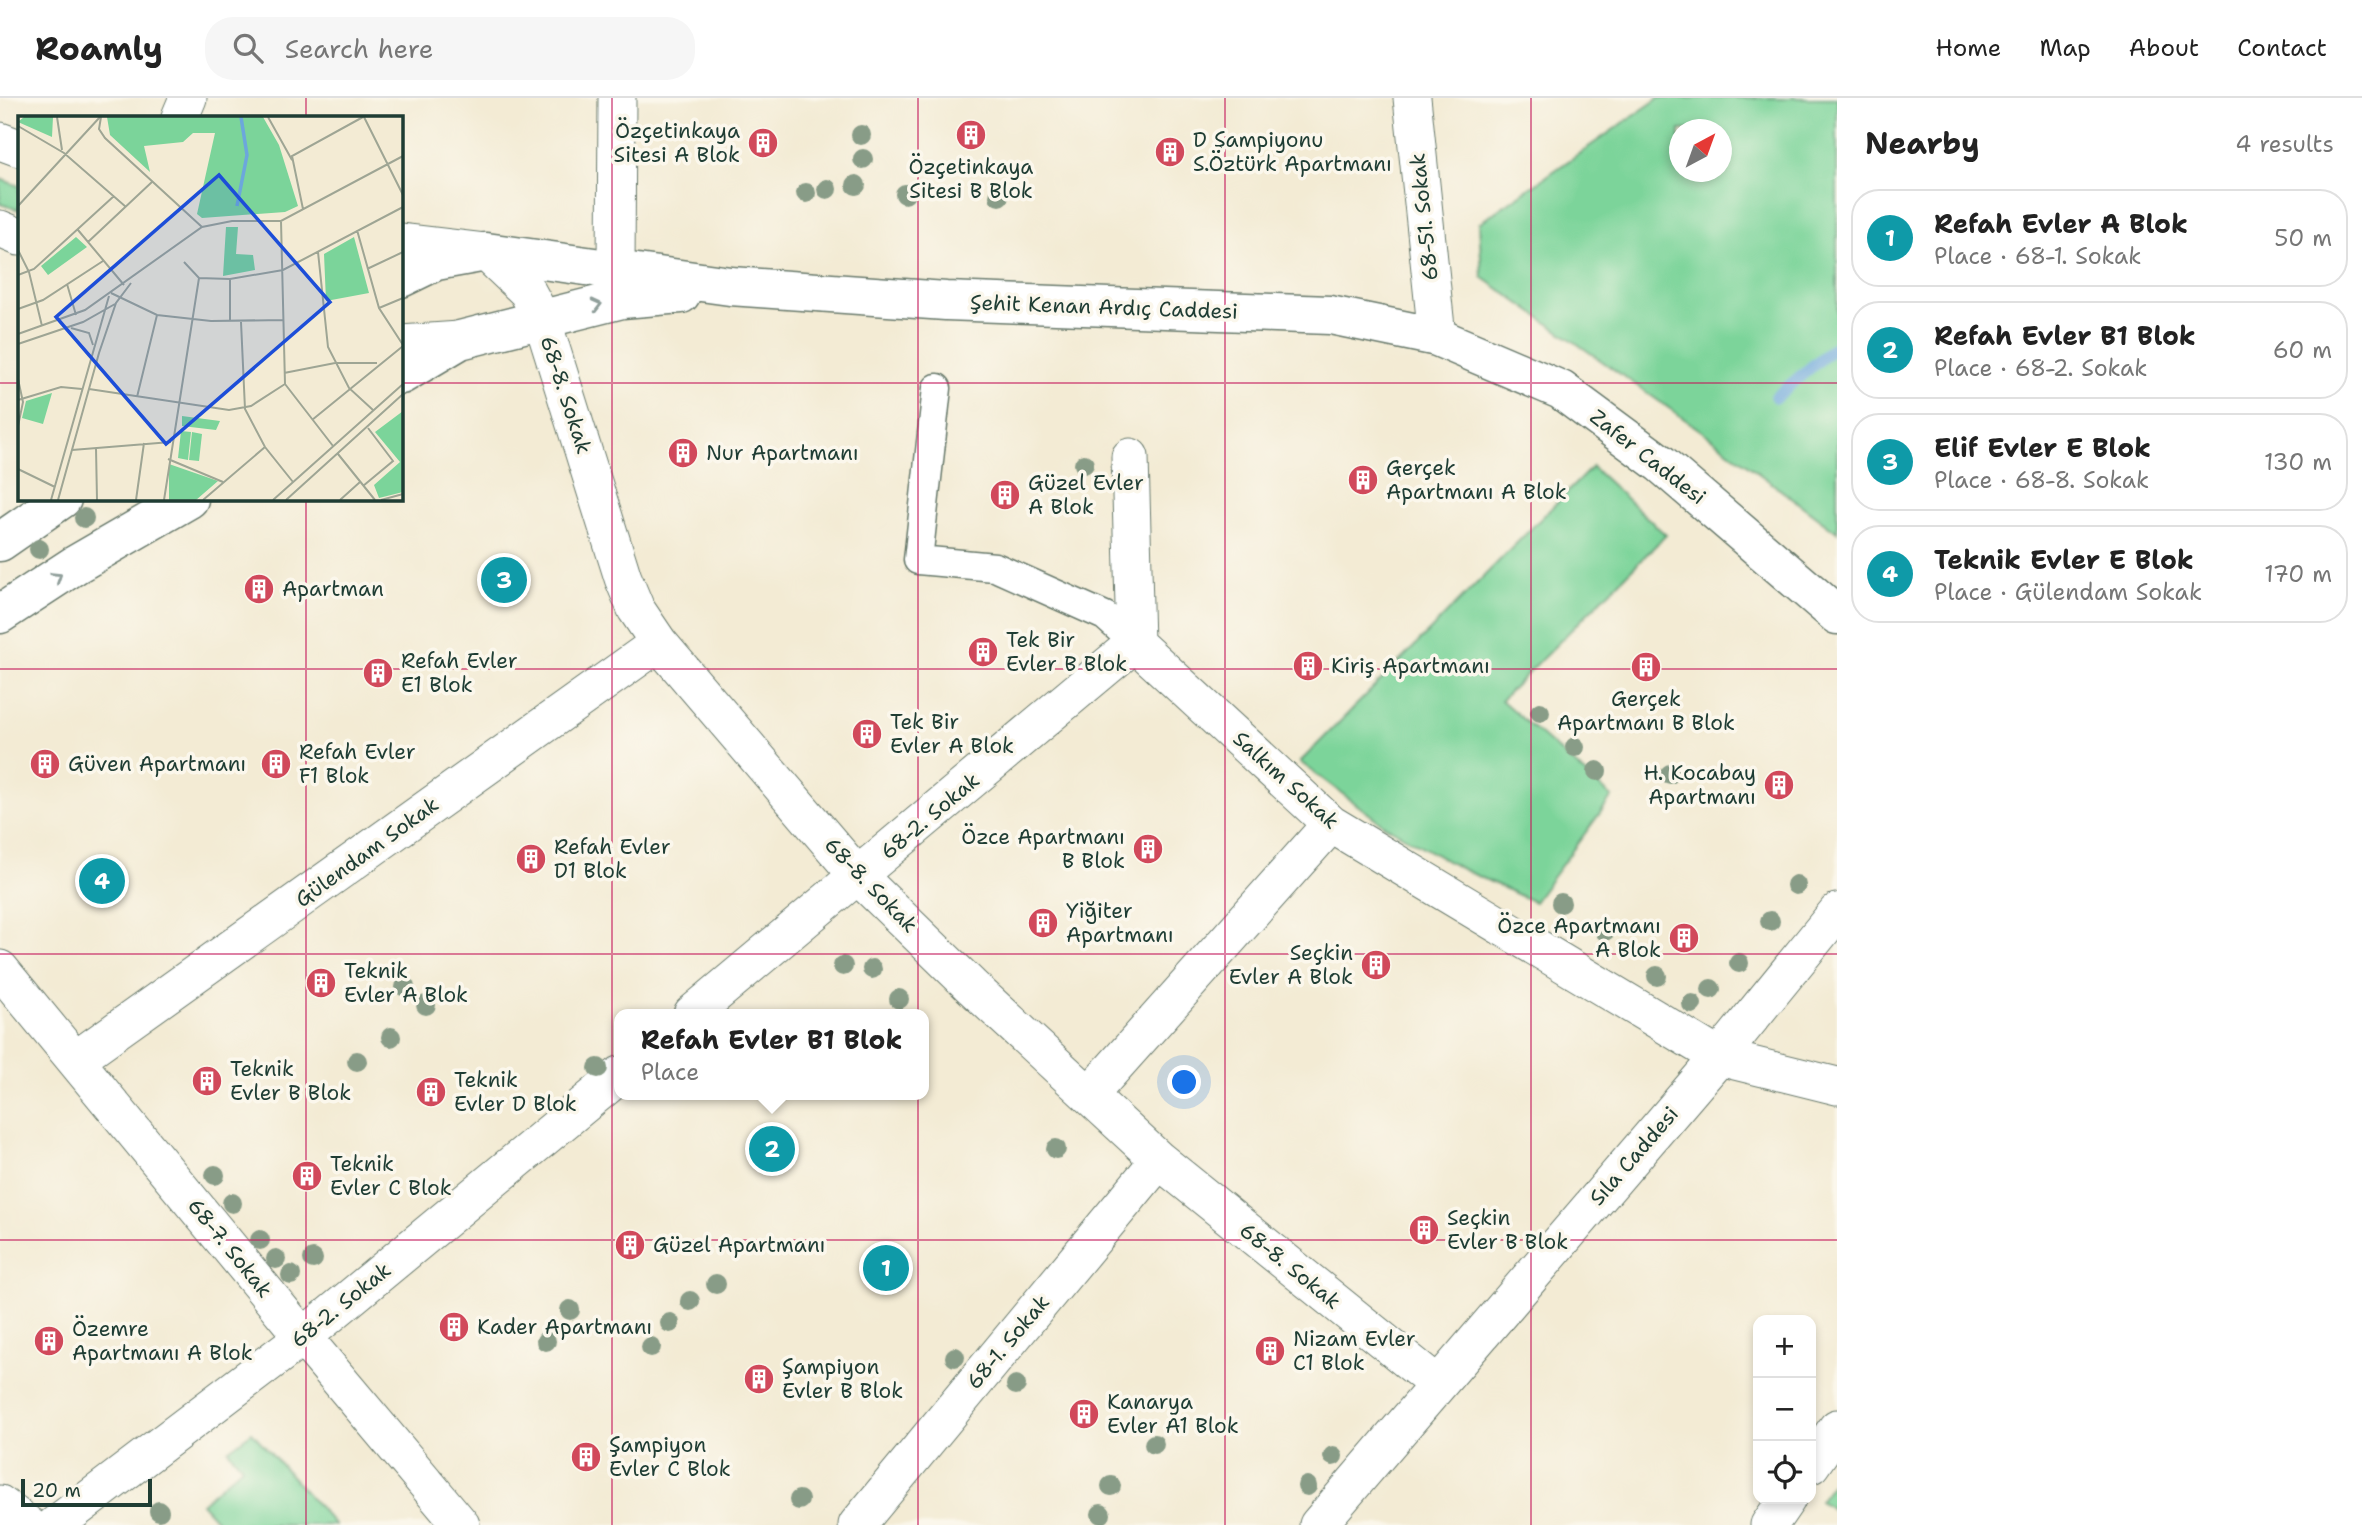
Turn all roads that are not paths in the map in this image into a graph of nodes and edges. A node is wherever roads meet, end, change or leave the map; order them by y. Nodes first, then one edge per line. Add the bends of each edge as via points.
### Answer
1 (188, 98) edge
2 (617, 98) edge
3 (1412, 98) edge
4 (180, 116) edge
5 (0, 141) edge
6 (18, 148) edge
7 (402, 242) edge
8 (486, 252) junction
9 (617, 269) junction
10 (402, 278) edge
11 (769, 288) junction
12 (542, 319) junction
13 (1437, 337) junction
14 (460, 340) junction
15 (402, 344) edge
16 (402, 374) edge
17 (937, 388) dead end
18 (1130, 457) dead end
19 (61, 500) edge
20 (187, 500) edge
21 (0, 542) edge
22 (0, 614) edge
23 (1837, 615) edge
24 (659, 643) junction
25 (1135, 643) junction
26 (1331, 824) junction
27 (858, 876) junction
28 (1837, 912) edge
29 (0, 969) edge
30 (698, 1009) edge
31 (1718, 1057) junction
32 (75, 1060) junction
33 (614, 1079) edge
34 (1837, 1086) edge
35 (1090, 1094) junction
36 (1159, 1160) junction
37 (303, 1337) junction
38 (1437, 1384) junction
39 (1837, 1428) edge
40 (1816, 1458) edge
41 (0, 1504) edge
42 (1784, 1504) edge
43 (28, 1525) edge
44 (55, 1525) edge
45 (461, 1525) edge
46 (857, 1525) edge
47 (1318, 1525) edge
48 (1769, 1525) edge

1 - 4 street
2 - 9 street
3 - 13 street, 68-51. Sokak
5 - 6 street
7 - 8 street
8 - 9 street, Şehit Kenan Ardıç Caddesi
8 - 10 street, Şehit Kenan Ardıç Caddesi via 436,261
8 - 12 street, 68-8. Sokak via 527,291
9 - 11 street, Şehit Kenan Ardıç Caddesi
12 -> 11 street, Şehit Kenan Ardıç Caddesi via 622,299
11 - 13 street, Şehit Kenan Ardıç Caddesi via 946,301 1330,315
12 - 14 street, Şehit Kenan Ardıç Caddesi
12 - 24 street, 68-8. Sokak via 623,578 636,609
13 - 23 street, Zafer Caddesi via 1561,390 1661,464
14 - 15 street
14 - 16 street, Şehit Kenan Ardıç Caddesi
17 - 25 street via 918,560 995,567 1105,616
18 - 25 street
19 - 21 street
22 -> 20 street
24 - 27 street, 68-8. Sokak
24 - 32 street, Gülendam Sokak
25 - 26 street, Salkım Sokak
25 - 27 street, 68-2. Sokak
26 - 31 street, Salkım Sokak
26 - 35 street
27 - 30 street, 68-2. Sokak
27 - 35 street, 68-8. Sokak
28 - 31 street, Sıla Caddesi
29 - 32 street, 68-7. Sokak
31 - 34 street, Salkım Sokak
31 - 38 street, Sıla Caddesi
32 - 37 street, 68-7. Sokak
33 - 37 street, 68-2. Sokak
35 - 36 street, 68-8. Sokak
36 - 38 street, 68-8. Sokak
36 - 46 street, 68-1. Sokak
37 - 44 street, 68-2. Sokak
37 - 45 street, 68-7. Sokak
38 - 47 street, Sıla Caddesi
39 - 40 street
41 - 43 street
42 - 48 street

